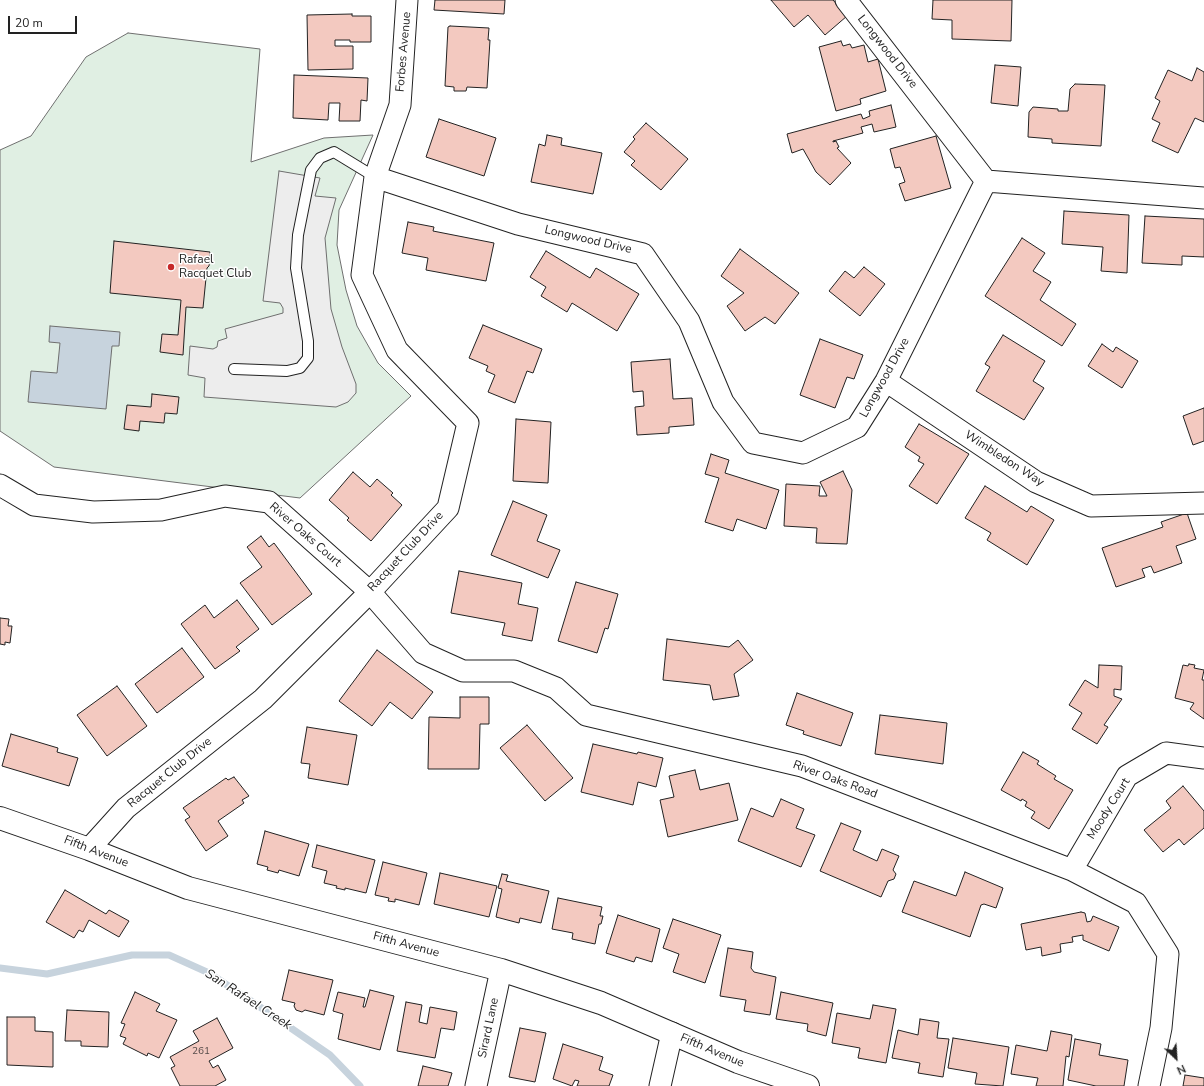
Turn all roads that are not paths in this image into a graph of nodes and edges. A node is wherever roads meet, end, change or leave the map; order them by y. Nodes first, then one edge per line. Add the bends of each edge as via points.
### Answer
1 (407, 0) edge
2 (846, 0) edge
3 (400, 105) joint
4 (375, 177) junction
5 (986, 181) junction
6 (1204, 198) edge
7 (234, 368) dead end
8 (886, 381) junction
9 (0, 485) edge
10 (1204, 503) edge
11 (370, 592) junction
12 (1204, 758) edge
13 (0, 818) edge
14 (89, 849) junction
15 (1072, 870) junction
16 (501, 970) junction
17 (672, 1033) junction
18 (476, 1086) edge
19 (660, 1086) edge
20 (808, 1086) edge
21 (1149, 1086) edge

1 - 3 street, Forbes Avenue
2 - 5 street, Longwood Drive
3 - 4 street, Racquet Club Drive
4 - 7 lane via 334,152 320,158 311,170 298,235 296,268 308,340 308,358 300,368 287,371
4 - 8 street, Longwood Drive via 518,224 644,254 689,321 723,402 753,444 803,453 857,428
4 - 11 street, Racquet Club Drive via 362,275 397,350 468,423 448,508
5 - 6 street
5 - 8 street, Longwood Drive
8 - 10 street, Wimbledon Way via 1036,482 1091,506
9 - 11 street, River Oaks Court via 34,504 93,512 161,510 225,496 270,502
11 - 14 street, Racquet Club Drive via 263,699 126,808
11 - 15 street, River Oaks Road via 423,653 463,671 514,671 556,688 586,715 802,766
12 - 15 street, Moody Court via 1166,753 1127,776
13 - 14 street, Fifth Avenue
14 - 16 street, Fifth Avenue via 188,888
15 - 21 street, River Oaks Road via 1136,903 1168,954 1161,1028
16 - 17 street, Fifth Avenue via 601,1003
16 - 18 street, Sirard Lane
17 - 19 street
17 - 20 street, Fifth Avenue via 738,1062

